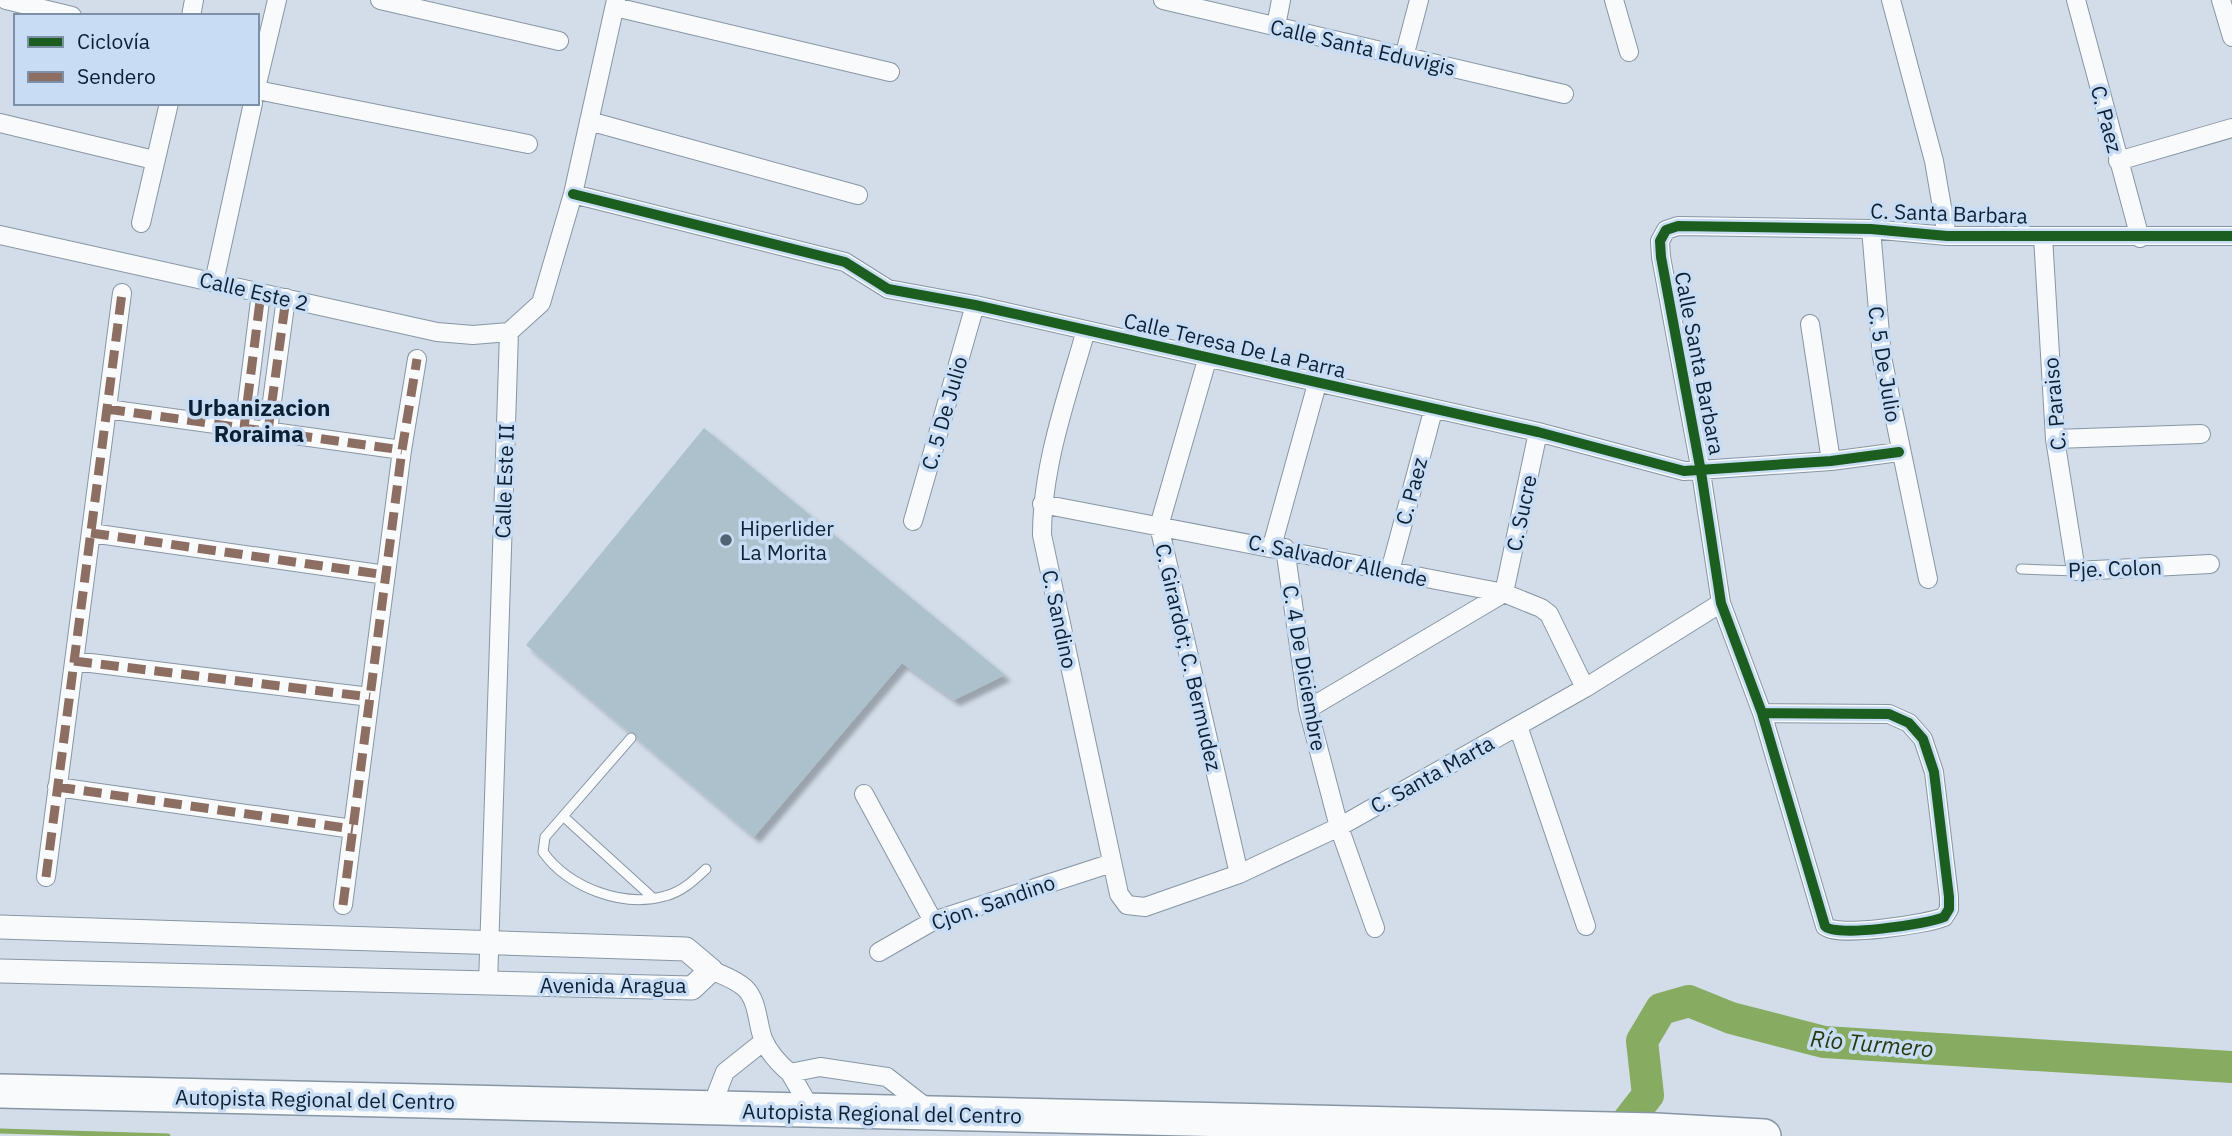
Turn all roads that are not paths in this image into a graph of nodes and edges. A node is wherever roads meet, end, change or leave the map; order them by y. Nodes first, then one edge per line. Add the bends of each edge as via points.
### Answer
1 (6, 0) edge
2 (277, 0) edge
3 (380, 0) edge
4 (1163, 0) edge
5 (1281, 0) edge
6 (1419, 0) edge
7 (1614, 0) edge
8 (1891, 0) edge
9 (2076, 0) edge
10 (2221, 0) edge
11 (616, 4) edge
12 (69, 10) edge
13 (1276, 26) junction
14 (2232, 37) edge
15 (559, 41) dead end
16 (1629, 52) dead end
17 (1404, 57) junction
18 (890, 72) dead end
19 (259, 76) edge
20 (259, 90) edge
21 (1564, 94) dead end
22 (168, 105) edge
23 (253, 105) edge
24 (589, 121) junction
25 (0, 123) edge
26 (2232, 128) edge
27 (528, 144) dead end
28 (154, 160) junction
29 (2118, 160) junction
30 (573, 194) junction
31 (858, 195) dead end
32 (141, 223) dead end
33 (1871, 229) junction
34 (1666, 230) joint
35 (0, 235) edge
36 (1947, 236) junction
37 (2043, 236) junction
38 (2232, 236) edge
39 (2140, 238) junction
40 (214, 282) junction
41 (122, 293) dead end
42 (261, 293) junction
43 (286, 298) junction
44 (975, 305) junction
45 (1810, 324) dead end
46 (1086, 330) junction
47 (509, 332) junction
48 (417, 359) dead end
49 (1207, 360) junction
50 (1317, 384) junction
51 (107, 409) junction
52 (1433, 411) junction
53 (244, 428) junction
54 (268, 431) junction
55 (1538, 432) junction
56 (2201, 434) dead end
57 (2055, 439) junction
58 (402, 450) junction
59 (1899, 452) junction
60 (1831, 461) junction
61 (1701, 472) junction
62 (1042, 503) junction
63 (913, 521) dead end
64 (1160, 526) junction
65 (91, 534) junction
66 (1279, 547) junction
67 (2210, 564) dead end
68 (2021, 569) dead end
69 (1390, 571) junction
70 (2076, 571) junction
71 (386, 575) junction
72 (1928, 579) dead end
73 (1504, 593) junction
74 (1721, 603) junction
75 (74, 661) junction
76 (1585, 688) junction
77 (370, 697) junction
78 (1308, 709) junction
79 (1762, 713) junction
80 (1518, 726) junction
81 (631, 738) dead end
82 (57, 787) junction
83 (864, 794) dead end
84 (564, 817) junction
85 (1339, 827) junction
86 (353, 829) junction
87 (1112, 863) junction
88 (706, 869) dead end
89 (1239, 874) junction
90 (46, 877) dead end
91 (653, 898) junction
92 (343, 905) dead end
93 (1128, 905) joint
94 (933, 921) junction
95 (0, 926) edge
96 (1586, 926) dead end
97 (1375, 928) dead end
98 (488, 943) junction
99 (879, 952) dead end
100 (710, 970) junction
101 (0, 971) edge
102 (488, 984) junction
103 (764, 1041) junction
104 (790, 1073) junction
105 (0, 1091) edge
106 (711, 1108) junction
107 (812, 1111) junction
108 (935, 1114) junction
109 (1764, 1136) edge

1 - 12 street
2 - 19 street
3 - 15 street
4 - 13 street, Calle Santa Eduvigis
5 - 13 street
6 - 17 street
7 - 16 street
8 - 36 street via 1934,161
9 - 29 street, C. Paez
10 - 14 street
11 - 18 street
11 - 24 street
13 - 17 street, Calle Santa Eduvigis
17 - 21 street, Calle Santa Eduvigis
20 - 27 street
22 - 28 street
23 - 40 street
24 - 30 street
24 - 31 street
25 - 28 street
26 - 29 street
28 - 32 street
29 - 39 street, C. Paez
30 - 44 street, Calle Teresa De La Parra via 845,262 888,289
30 - 47 street via 541,303
33 - 34 street, C. Santa Barbara via 1678,226
33 - 36 street, C. Santa Barbara
33 - 59 street, C. 5 De Julio via 1878,334
34 - 61 street, Calle Santa Barbara via 1660,241 1661,257
35 - 40 street, Calle Este 2
36 - 37 street, C. Santa Barbara
37 - 39 street, C. Santa Barbara
37 - 57 street, C. Paraiso
38 - 39 street, C. Santa Barbara
40 - 42 street, Calle Este 2
41 - 51 street
42 - 43 street, Calle Este 2
42 - 53 street
43 - 47 street, Calle Este 2 via 437,332
43 - 54 street
44 - 46 street, Calle Teresa De La Parra
44 - 63 street, C. 5 De Julio
45 - 60 street
46 - 49 street, Calle Teresa De La Parra
46 - 62 street, C. Sandino via 1047,469
47 - 98 street, Calle Este II
48 - 58 street
49 - 50 street, Calle Teresa De La Parra
49 - 64 street, C. Girardot; C. Bermudez
50 - 52 street, Calle Teresa De La Parra
50 - 66 street, C. 4 De Diciembre
51 - 53 street
51 - 65 street
52 - 55 street, Calle Teresa De La Parra
52 - 69 street, C. Paez
53 - 54 street
54 - 58 street
55 - 61 street, Calle Teresa De La Parra
55 - 73 street, C. Sucre
56 - 57 street
57 - 70 street, C. Paraiso
58 - 71 street
59 - 60 street, Calle Teresa De La Parra
59 - 72 street, C. 5 De Julio
60 - 61 street, Calle Teresa De La Parra
61 - 74 street, Calle Santa Barbara
62 - 64 street, C. Salvador Allende
62 - 87 street, C. Sandino via 1042,535
64 - 66 street, C. Salvador Allende
64 - 89 street, C. Girardot; C. Bermudez
65 - 71 street
65 - 75 street
66 - 69 street, C. Salvador Allende
66 - 78 street, C. 4 De Diciembre
67 - 70 street, Pje. Colon
68 - 70 lane, Pje. Colon
69 - 73 street, C. Salvador Allende
71 - 77 street
73 - 76 street, C. Salvador Allende via 1549,614
73 - 78 street
74 - 76 street, C. Santa Marta
74 - 79 street, Calle Santa Barbara
75 - 77 street
75 - 82 street
76 - 80 street, C. Santa Marta
77 - 86 street
78 - 85 street, C. 4 De Diciembre
79 - 79 street, Calle Santa Barbara via 1889,714 1909,723 1923,739 1934,772 1949,909 1936,920 1829,931
80 - 85 street, C. Santa Marta
80 - 96 street
81 - 84 lane
82 - 86 street
82 - 90 street
83 - 94 street
84 - 91 lane
84 - 91 lane via 545,837 542,845 547,858 580,884 604,895
85 - 89 street, C. Santa Marta
85 - 97 street, C. 4 De Diciembre
86 - 92 street
87 - 93 street, C. Sandino via 1119,894
87 - 94 street, Cjon. Sandino
88 - 91 lane via 685,887
89 - 93 street, C. Santa Marta via 1145,907
94 - 99 street, Cjon. Sandino
95 - 98 street, Avenida Aragua
98 - 100 street, Avenida Aragua via 686,949
98 - 102 street, Calle Este II
100 - 102 street, Avenida Aragua via 692,988
100 - 103 street via 747,990
101 - 102 street, Avenida Aragua
103 - 104 street
103 - 106 street via 725,1072
104 - 107 street
104 - 108 street via 820,1067 887,1077
105 - 106 highway, Autopista Regional del Centro
106 - 107 highway, Autopista Regional del Centro
107 - 108 highway, Autopista Regional del Centro
108 - 109 highway, Autopista Regional del Centro

